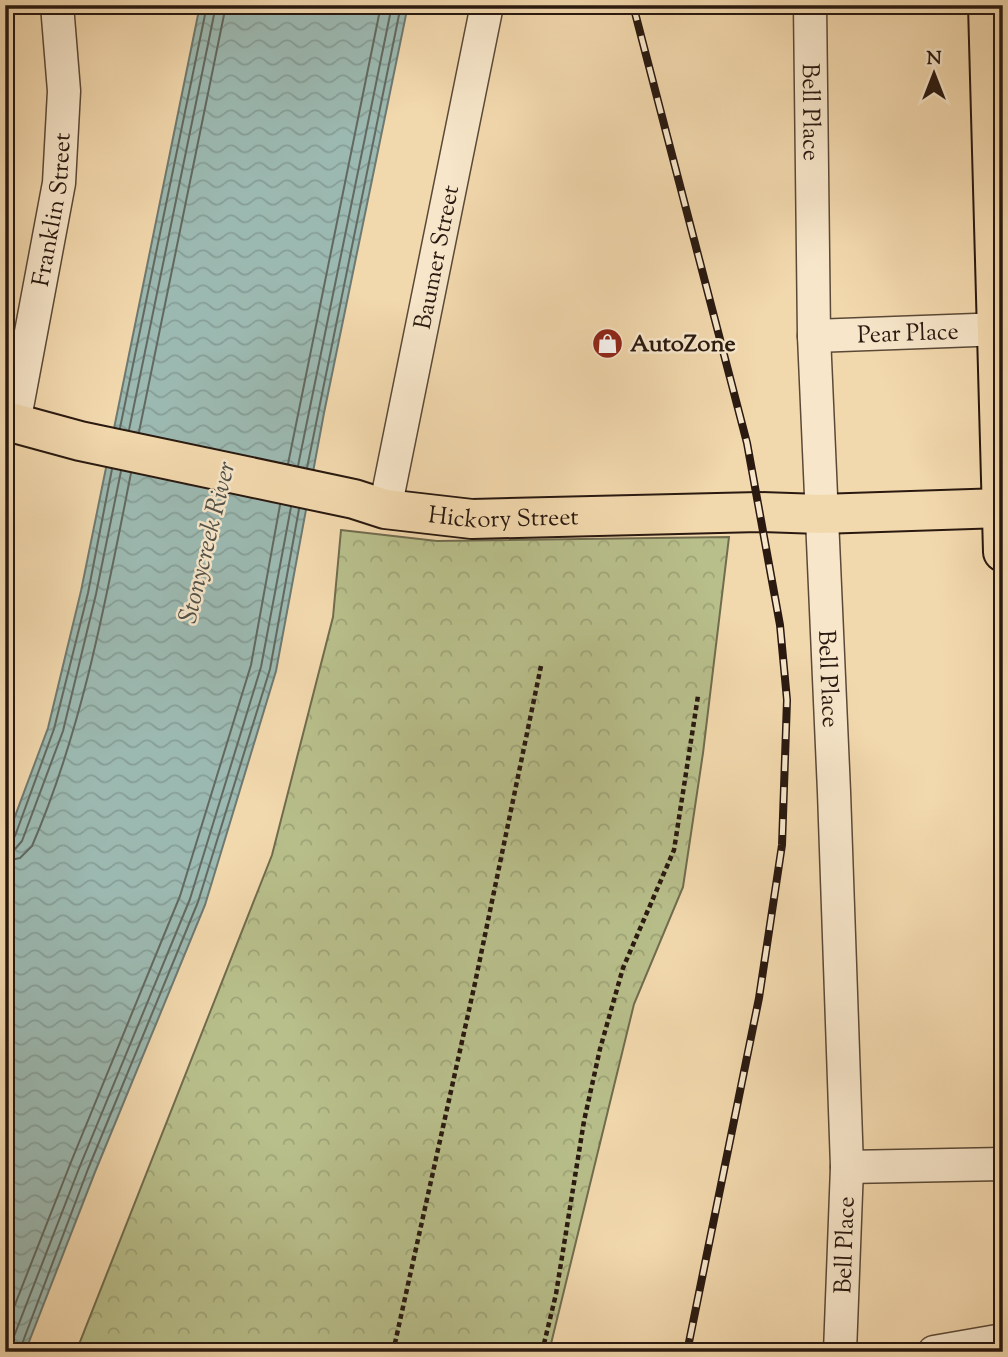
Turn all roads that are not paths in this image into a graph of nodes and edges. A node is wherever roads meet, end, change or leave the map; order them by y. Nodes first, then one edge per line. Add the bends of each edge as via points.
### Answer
1 (57, 5) edge
2 (487, 5) edge
3 (810, 5) edge
4 (988, 5) edge
5 (997, 176) edge
6 (999, 329) edge
7 (814, 336) junction
8 (8, 428) edge
9 (370, 504) junction
10 (1002, 508) edge
11 (820, 514) junction
12 (1003, 552) edge
13 (1003, 1164) edge
14 (847, 1167) junction
15 (1003, 1340) edge
16 (840, 1352) edge
17 (934, 1352) edge

1 - 8 street, Franklin Street via 64,91 59,183
2 - 9 street, Baumer Street
3 - 7 street, Bell Place
4 - 5 main road
5 - 6 main road
6 - 7 street, Pear Place
6 - 10 main road
7 - 11 street, Bell Place
8 - 9 main road, Hickory Street
9 - 11 main road, Hickory Street via 472,519
10 - 11 main road, Hickory Street
10 - 12 main road
11 - 14 street, Bell Place
13 - 14 street
14 - 16 street, Bell Place
15 - 17 street

